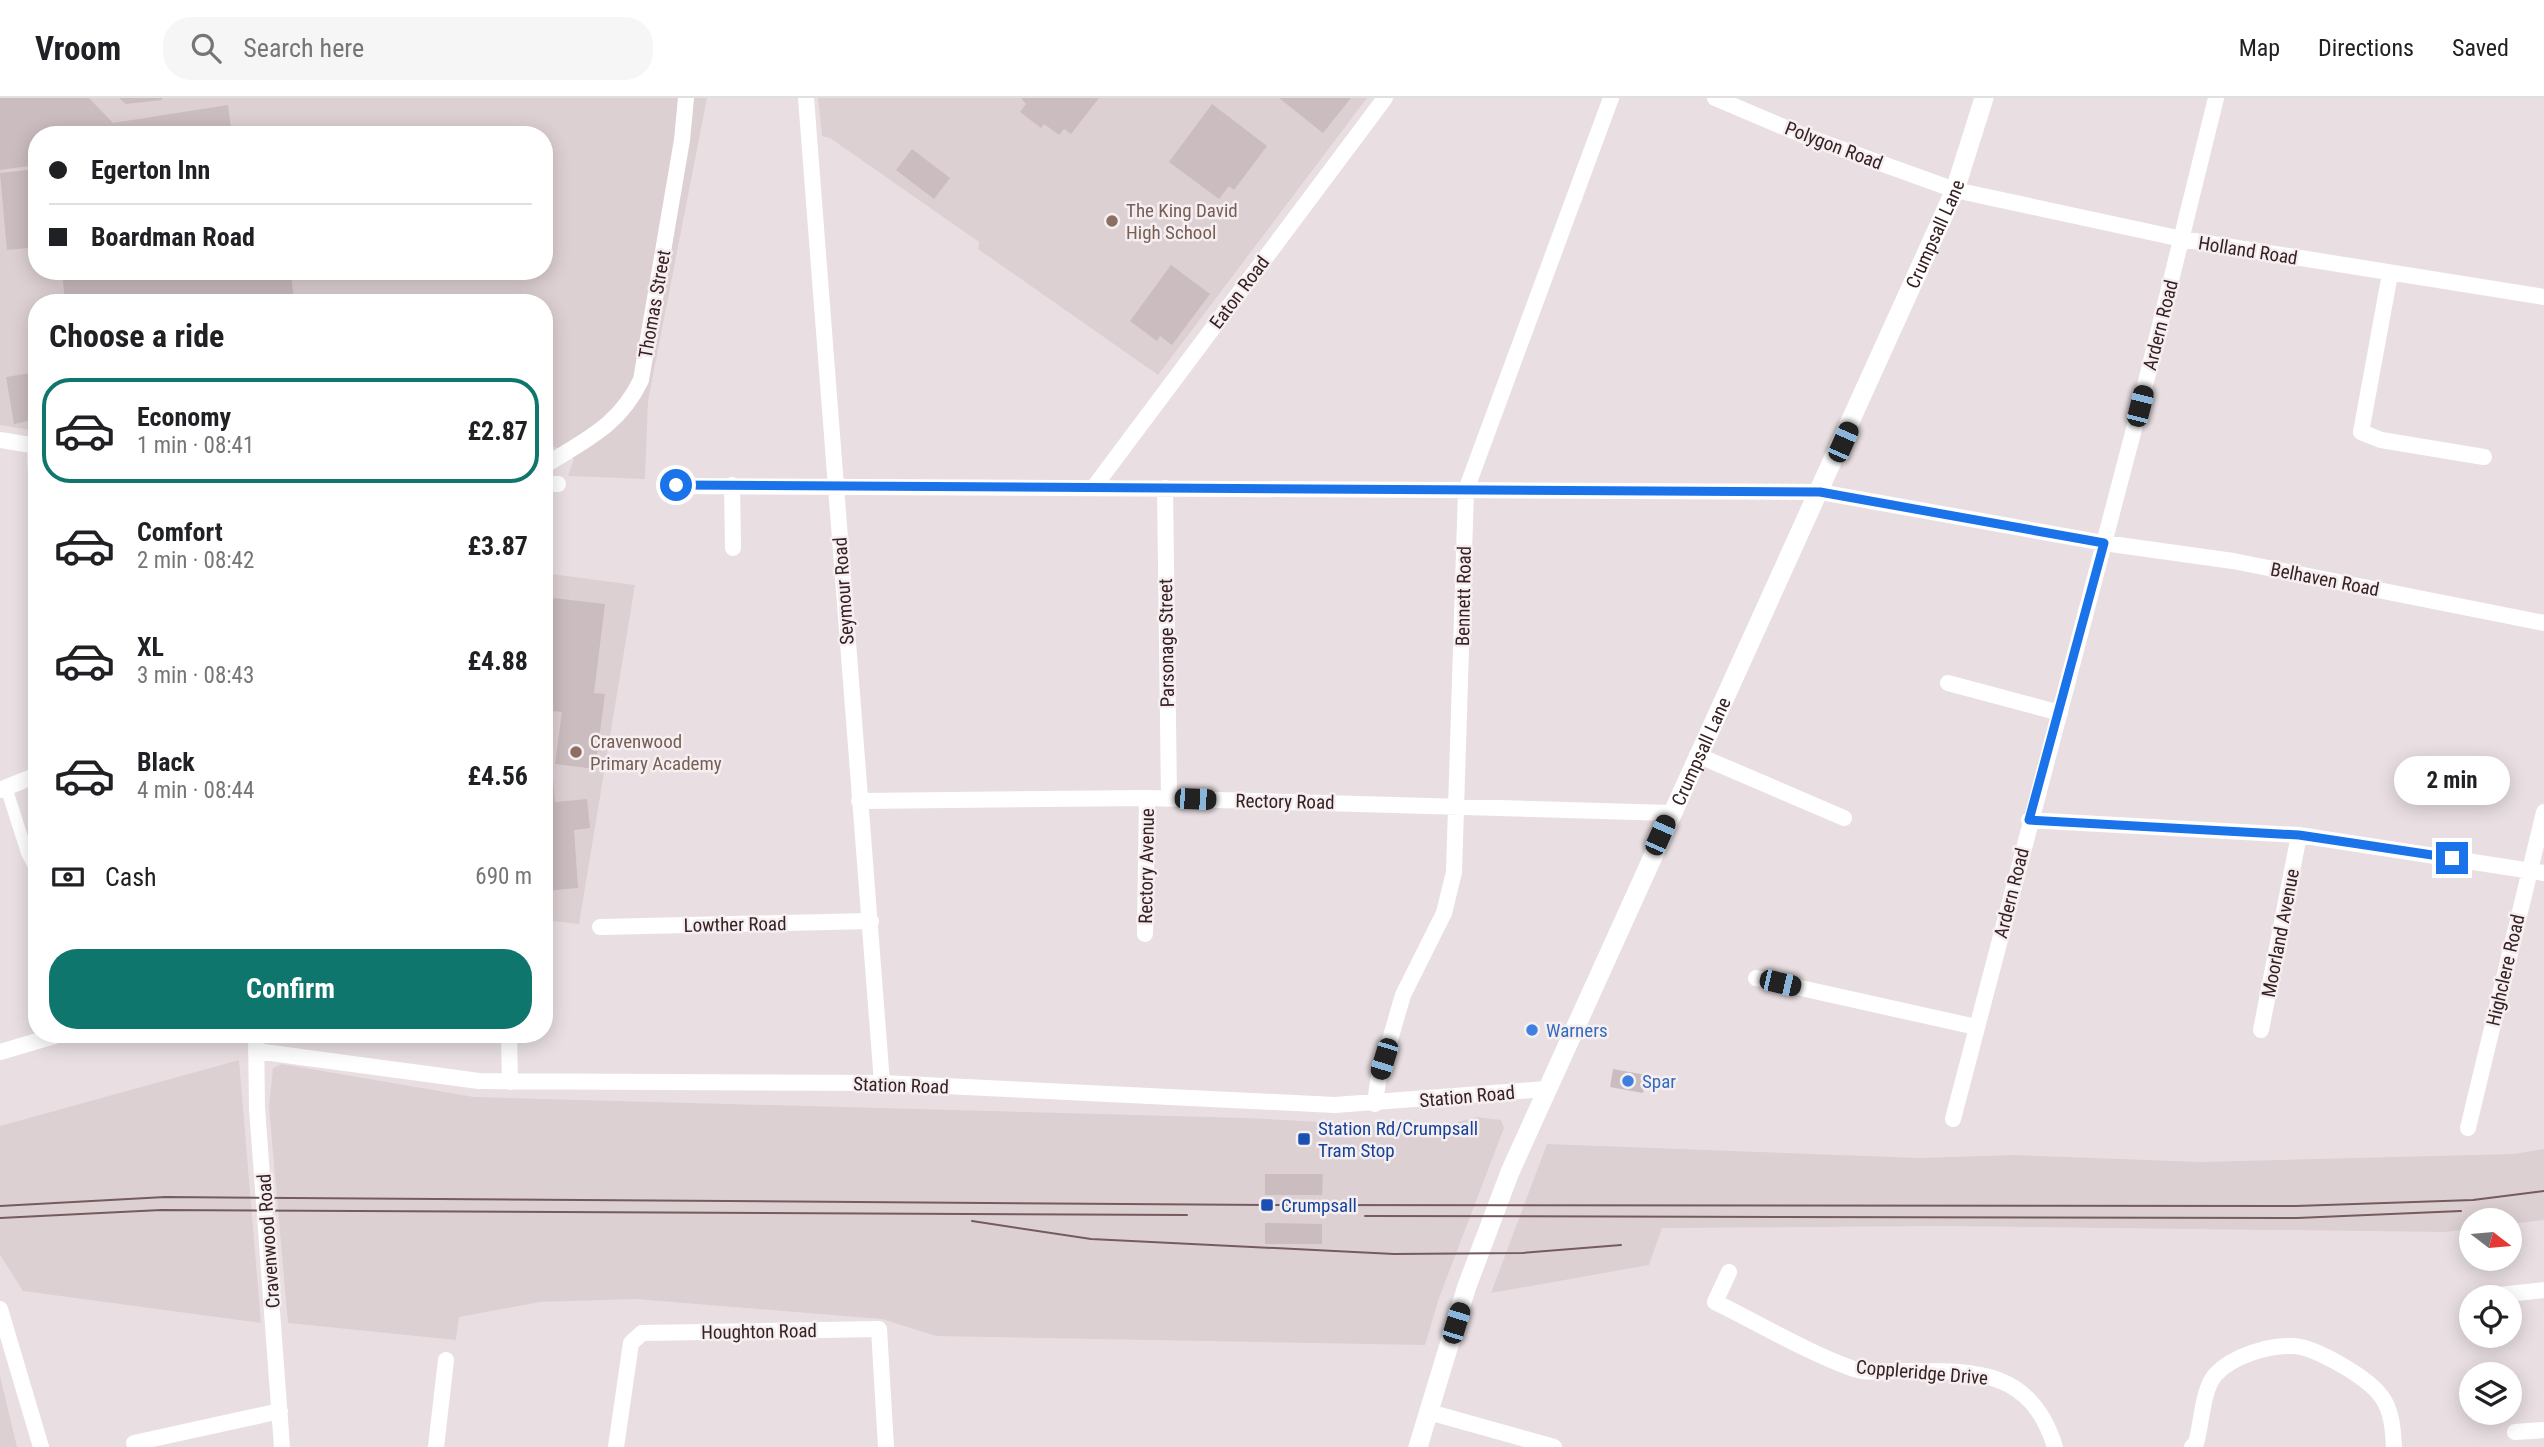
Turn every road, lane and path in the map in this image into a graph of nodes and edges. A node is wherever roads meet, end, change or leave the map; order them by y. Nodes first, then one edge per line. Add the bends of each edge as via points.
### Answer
1 (686, 98) edge
2 (806, 98) edge
3 (1385, 98) edge
4 (1611, 98) edge
5 (1715, 98) edge
6 (1984, 98) edge
7 (2216, 98) edge
8 (1955, 190) junction
9 (2182, 239) junction
10 (2390, 274) junction
11 (2544, 296) edge
12 (0, 440) edge
13 (28, 445) edge
14 (2483, 457) dead end
15 (553, 460) edge
16 (676, 485) dead end
17 (732, 485) junction
18 (835, 485) junction
19 (1094, 487) junction
20 (1165, 488) junction
21 (1466, 490) junction
22 (1820, 492) junction
23 (2104, 543) junction
24 (733, 548) dead end
25 (2544, 623) edge
26 (1948, 683) dead end
27 (2060, 713) junction
28 (1697, 755) junction
29 (28, 778) edge
30 (3, 788) edge
31 (1147, 797) junction
32 (1169, 798) junction
33 (859, 801) junction
34 (1458, 804) junction
35 (2544, 812) edge
36 (1670, 813) junction
37 (1844, 818) dead end
38 (2029, 820) junction
39 (2299, 835) junction
40 (28, 855) edge
41 (2536, 872) edge
42 (871, 921) junction
43 (600, 927) dead end
44 (1145, 934) dead end
45 (1756, 978) dead end
46 (1976, 1027) junction
47 (2261, 1030) dead end
48 (30, 1043) edge
49 (256, 1043) edge
50 (262, 1043) edge
51 (509, 1043) edge
52 (0, 1052) edge
53 (510, 1082) junction
54 (882, 1083) junction
55 (1546, 1089) junction
56 (1375, 1104) junction
57 (1953, 1119) dead end
58 (2468, 1128) dead end
59 (1729, 1272) dead end
60 (2544, 1290) edge
61 (2522, 1292) edge
62 (0, 1309) edge
63 (446, 1360) dead end
64 (280, 1411) junction
65 (1429, 1412) junction
66 (2544, 1430) edge
67 (2515, 1432) dead end
68 (134, 1443) dead end
69 (41, 1447) edge
70 (282, 1447) edge
71 (436, 1447) edge
72 (615, 1447) edge
73 (886, 1447) edge
74 (1418, 1447) edge
75 (1554, 1447) edge
76 (2055, 1447) edge
77 (2192, 1447) edge
78 (2394, 1447) edge

1 - 15 street, Thomas Street via 640,380 609,426
2 - 18 street, Seymour Road
3 - 19 street, Eaton Road
4 - 21 street, Bennett Road
5 - 8 street, Polygon Road
6 - 8 street, Crumpsall Lane
7 - 9 street, Ardern Road
8 - 9 street, Holland Road
8 - 22 street, Crumpsall Lane
9 - 10 street, Holland Road
9 - 23 street, Ardern Road
10 - 11 street, Holland Road
10 - 14 street via 2361,432 2381,440
12 - 13 street
16 - 17 street, Belhaven Road
17 - 18 street, Belhaven Road
17 - 24 street
18 - 19 street, Belhaven Road
18 - 33 street, Seymour Road
19 - 20 street, Belhaven Road
20 - 21 street, Belhaven Road
20 - 32 street, Parsonage Street
21 - 22 street, Belhaven Road
21 - 34 street, Bennett Road
22 - 23 street, Belhaven Road
22 - 28 street, Crumpsall Lane
23 - 25 street, Belhaven Road via 2232,561
23 - 27 street, Ardern Road
26 - 27 street
27 - 38 street, Ardern Road
28 - 36 street, Crumpsall Lane
28 - 37 street
29 - 30 street
30 - 40 street
31 - 32 street, Rectory Road
31 - 33 street, Rectory Road
31 - 44 street, Rectory Avenue
32 - 34 street, Rectory Road
33 - 42 street, Seymour Road
34 - 36 street, Rectory Road
34 - 56 street, Bennett Road via 1454,872 1444,914 1404,995
35 - 41 street, Highclere Road
36 - 55 street, Crumpsall Lane
38 - 39 street
38 - 46 street, Ardern Road
39 - 41 street
39 - 47 street, Moorland Avenue
41 - 58 street, Highclere Road
42 - 43 street, Lowther Road
42 - 54 street, Seymour Road
45 - 46 street
46 - 57 street, Ardern Road
48 - 52 street
49 - 64 street, Cravenwood Road
50 - 53 street, Station Road via 480,1082
51 - 53 street
53 - 54 street, Station Road
54 - 56 street, Station Road via 1225,1102
55 - 56 street, Station Road
55 - 65 street, Crumpsall Lane via 1467,1286
59 - 76 street, Coppleridge Drive via 1715,1302 1852,1369 1983,1374 2014,1385 2033,1401 2047,1422
60 - 61 street
62 - 69 street
63 - 71 street
64 - 68 street
64 - 70 street, Cravenwood Road
65 - 74 street, Crumpsall Lane
65 - 75 street
66 - 67 street
72 - 73 street, Houghton Road via 631,1343 642,1333 879,1329
77 - 78 street via 2214,1376 2232,1362 2263,1349 2295,1346 2331,1359 2370,1384 2390,1412

